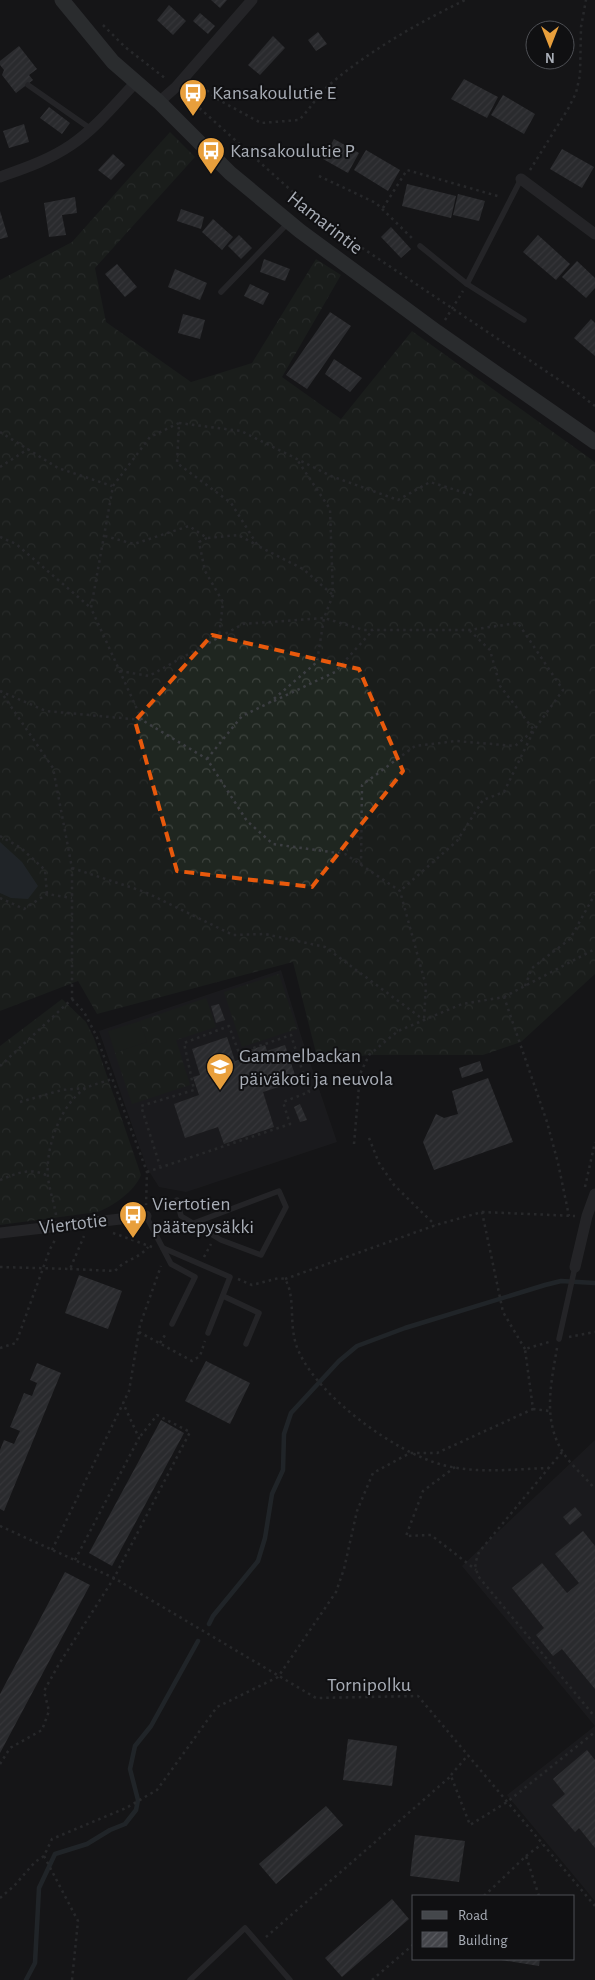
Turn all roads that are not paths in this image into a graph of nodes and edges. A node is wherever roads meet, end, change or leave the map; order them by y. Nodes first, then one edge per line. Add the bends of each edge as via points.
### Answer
1 (62, 0) edge
2 (252, 0) edge
3 (136, 82) junction
4 (28, 85) dead end
5 (159, 102) junction
6 (90, 129) junction
7 (0, 177) edge
8 (521, 179) joint
9 (289, 222) junction
10 (595, 234) edge
11 (420, 246) road end
12 (467, 284) junction
13 (221, 292) dead end
14 (524, 320) dead end
15 (595, 442) edge
16 (590, 1193) edge
17 (177, 1200) dead end
18 (146, 1216) joint
19 (194, 1223) junction
20 (0, 1233) edge
21 (163, 1248) junction
22 (575, 1267) joint
23 (223, 1296) junction
24 (172, 1324) road end
25 (208, 1333) road end
26 (559, 1339) road end
27 (246, 1344) dead end
28 (190, 1980) edge
29 (290, 1980) edge

1 - 3 street, Hamarintie via 113,62
2 - 5 street via 188,74
3 - 5 street, Hamarintie
3 - 6 street
4 - 6 lane
5 - 9 street, Hamarintie via 230,173
6 - 7 street via 50,157
8 - 10 street
8 - 12 lane
9 - 13 lane
9 - 15 street, Hamarintie via 437,332
11 - 12 lane
12 - 14 lane
16 - 22 street
17 - 19 lane via 181,1216
18 - 20 street, Viertotie
18 - 21 lane
19 - 19 lane via 215,1236 261,1255 286,1207 279,1191
21 - 23 lane via 230,1277
21 - 24 lane via 171,1264 195,1277
22 - 26 lane
23 - 25 lane
23 - 27 lane via 259,1313
28 - 29 lane via 245,1928

